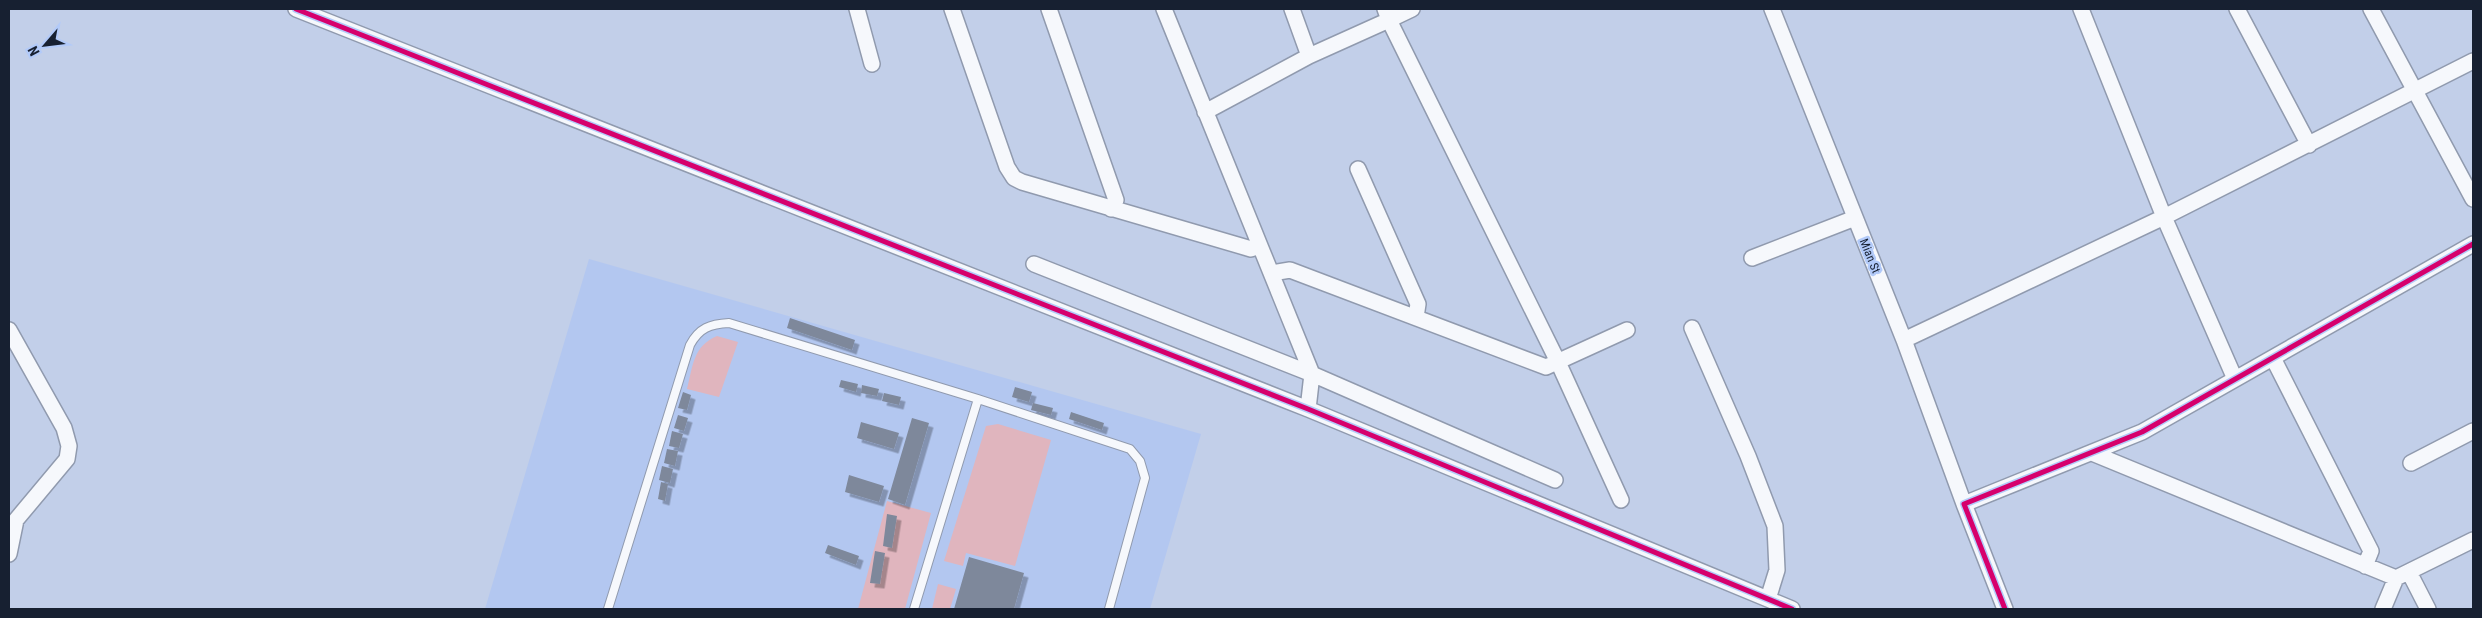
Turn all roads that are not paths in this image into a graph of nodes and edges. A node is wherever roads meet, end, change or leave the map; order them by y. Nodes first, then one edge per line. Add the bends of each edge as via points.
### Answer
1 (296, 9) edge
2 (857, 9) edge
3 (952, 9) edge
4 (1049, 9) edge
5 (1164, 9) edge
6 (1292, 9) edge
7 (1412, 9) edge
8 (1772, 9) edge
9 (2081, 9) edge
10 (2238, 9) edge
11 (2371, 9) edge
12 (1387, 14) edge
13 (1309, 56) junction
14 (2473, 61) edge
15 (872, 64) dead end
16 (2417, 91) junction
17 (1205, 112) junction
18 (2309, 145) junction
19 (1358, 169) dead end
20 (2473, 200) edge
21 (1111, 210) junction
22 (2164, 217) junction
23 (1855, 218) junction
24 (2473, 244) edge
25 (1260, 246) junction
26 (1752, 258) dead end
27 (1034, 264) dead end
28 (1272, 273) junction
29 (1416, 317) junction
30 (1692, 328) dead end
31 (9, 330) edge
32 (1627, 330) dead end
33 (1904, 340) junction
34 (2273, 358) junction
35 (1558, 362) junction
36 (1312, 374) junction
37 (2235, 379) junction
38 (978, 399) junction
39 (1308, 409) junction
40 (2473, 431) edge
41 (2092, 453) junction
42 (2411, 463) dead end
43 (1555, 480) dead end
44 (1621, 500) dead end
45 (1964, 504) junction
46 (2473, 540) edge
47 (9, 554) edge
48 (2365, 566) junction
49 (2403, 575) junction
50 (1768, 599) junction
51 (608, 609) edge
52 (914, 609) edge
53 (1108, 609) edge
54 (1792, 609) edge
55 (2005, 609) edge
56 (2383, 609) edge
57 (2428, 609) edge

1 - 39 street
2 - 15 street
3 - 21 street via 1010,173 1022,182
4 - 21 street via 1116,200
5 - 17 street
6 - 13 street
7 - 12 street
8 - 23 street, Mian St
9 - 22 street
10 - 18 street
11 - 16 street
12 - 13 street
12 - 35 street
13 - 17 street
14 - 16 street
16 - 18 street
16 - 20 street
17 - 25 street
18 - 22 street
19 - 29 street via 1418,304
21 - 25 street via 1251,249
22 - 33 street
22 - 37 street
23 - 26 street
23 - 33 street, Mian St
24 - 34 street
25 - 28 street
27 - 36 street
28 - 29 street via 1290,270
28 - 36 street
29 - 35 street via 1546,367
30 - 50 street via 1775,526 1777,570
31 - 47 street via 64,428 69,446 67,459 16,520
32 - 35 street
33 - 45 street, Mian St
34 - 37 street
34 - 48 street via 2371,551
35 - 44 street
36 - 39 street
36 - 43 street
37 - 41 street via 2142,432
38 - 51 lane via 729,323 704,328 690,345
38 - 52 lane
38 - 53 lane via 1130,449 1140,461 1145,478
39 - 50 street
40 - 42 street
41 - 45 street
41 - 48 street
45 - 55 street, Mian St
46 - 49 street
48 - 49 street
49 - 56 street
49 - 57 street
50 - 54 street

